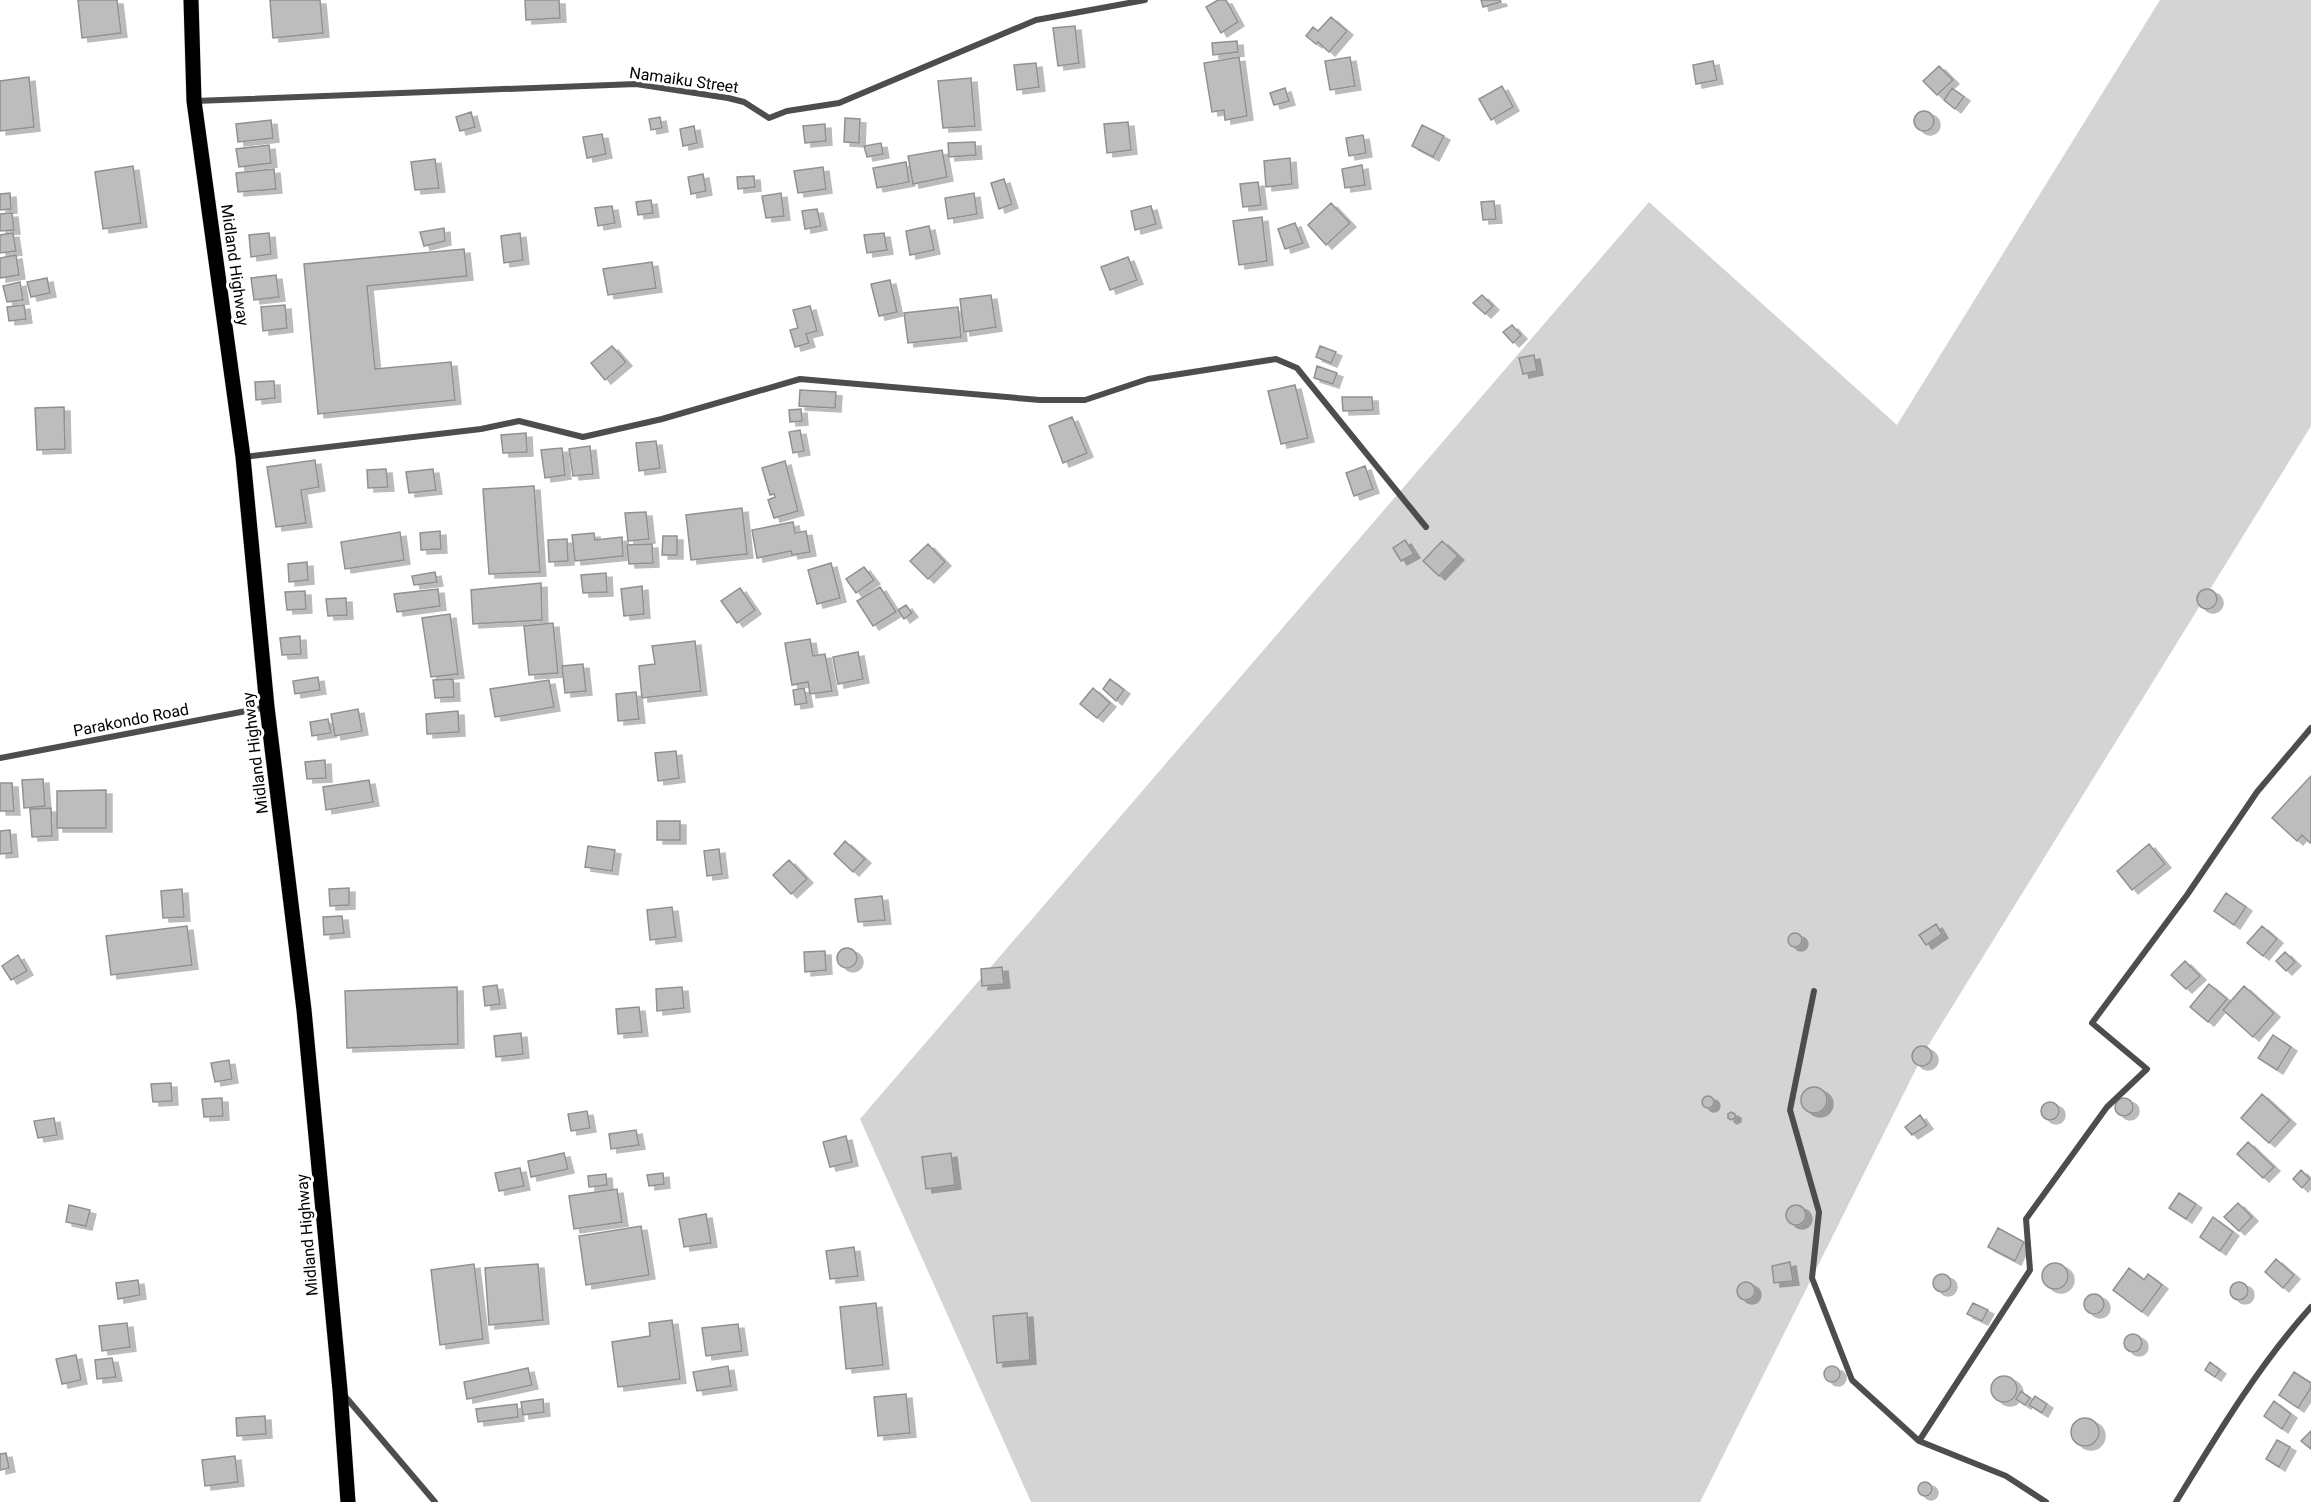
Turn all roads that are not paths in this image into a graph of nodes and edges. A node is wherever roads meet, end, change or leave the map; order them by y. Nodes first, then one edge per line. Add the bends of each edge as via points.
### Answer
1 (190, 0) edge
2 (1145, 0) edge
3 (194, 101) junction
4 (243, 457) junction
5 (1426, 527) dead end
6 (267, 707) junction
7 (2311, 728) edge
8 (0, 758) edge
9 (1814, 991) dead end
10 (2311, 1307) edge
11 (340, 1390) junction
12 (1918, 1441) junction
13 (348, 1502) edge
14 (435, 1502) edge
15 (2046, 1502) edge
16 (2176, 1502) edge

1 - 3 main road, Midland Highway
2 - 3 street, Namaiku Street via 1036,20 839,103 787,111 769,118 744,102 636,84
3 - 4 main road, Midland Highway
4 - 5 street via 481,429 519,421 583,437 663,419 800,379 1040,400 1085,400 1148,379 1276,359 1297,368
4 - 6 main road, Midland Highway
6 - 8 street, Parakondo Road
6 - 11 main road, Midland Highway via 304,1010
7 - 12 street via 2257,792 2092,1023 2147,1069 2107,1107 2026,1219 2030,1269
9 - 12 street via 1790,1110 1819,1212 1812,1278 1852,1380
10 - 16 street via 2230,1415
11 - 13 main road, Midland Highway
11 - 14 street
12 - 15 street via 2006,1476

